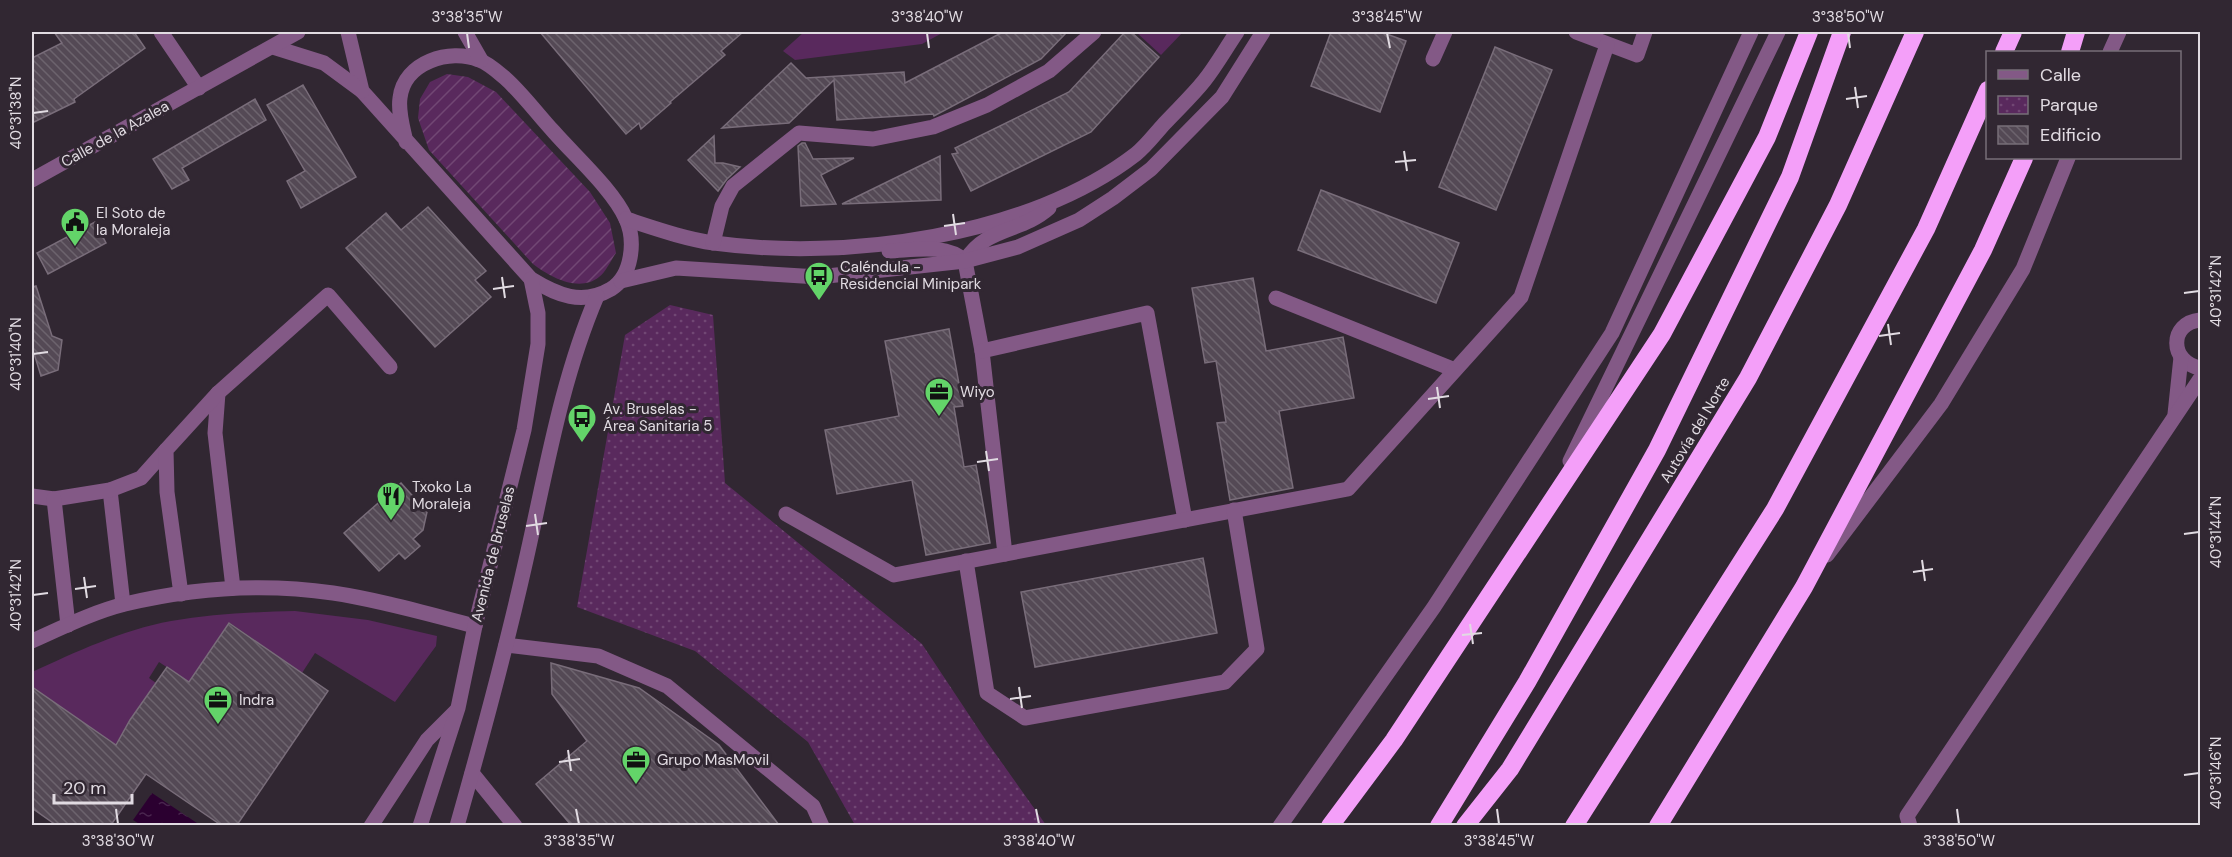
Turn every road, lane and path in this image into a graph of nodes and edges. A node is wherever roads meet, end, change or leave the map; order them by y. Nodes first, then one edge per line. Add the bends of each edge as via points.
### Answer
1 (161, 32) edge
2 (298, 32) edge
3 (348, 32) edge
4 (465, 32) edge
5 (1094, 32) edge
6 (1237, 32) edge
7 (1263, 32) edge
8 (1445, 32) edge
9 (1576, 32) edge
10 (1645, 32) edge
11 (1750, 32) edge
12 (1778, 32) edge
13 (1809, 32) edge
14 (1842, 32) edge
15 (1915, 32) edge
16 (2013, 32) edge
17 (2076, 32) edge
18 (2118, 32) edge
19 (1607, 45) junction
20 (273, 47) junction
21 (2004, 51) edge
22 (2070, 51) edge
23 (2110, 51) edge
24 (1433, 59) dead end
25 (481, 60) junction
26 (199, 88) junction
27 (362, 91) junction
28 (1986, 94) edge
29 (406, 142) junction
30 (2024, 159) edge
31 (2068, 159) edge
32 (32, 180) edge
33 (1058, 200) junction
34 (626, 219) junction
35 (713, 243) junction
36 (800, 248) junction
37 (965, 261) junction
38 (531, 279) junction
39 (621, 281) junction
40 (597, 296) junction
41 (1276, 298) dead end
42 (2200, 320) edge
43 (982, 351) junction
44 (2181, 357) junction
45 (390, 367) dead end
46 (2200, 368) edge
47 (1455, 370) junction
48 (2200, 379) edge
49 (218, 393) junction
50 (2175, 417) junction
51 (166, 450) junction
52 (110, 490) junction
53 (1554, 495) junction
54 (32, 496) edge
55 (54, 499) junction
56 (1234, 510) junction
57 (786, 514) dead end
58 (1185, 520) junction
59 (1005, 554) junction
60 (966, 561) junction
61 (1804, 586) junction
62 (233, 588) junction
63 (181, 594) junction
64 (123, 604) junction
65 (68, 625) junction
66 (475, 626) junction
67 (32, 641) edge
68 (506, 645) junction
69 (458, 708) junction
70 (472, 773) junction
71 (371, 825) edge
72 (420, 825) edge
73 (458, 825) edge
74 (515, 825) edge
75 (822, 825) edge
76 (1280, 825) edge
77 (1330, 825) edge
78 (1439, 825) edge
79 (1466, 825) edge
80 (1574, 825) edge
81 (1658, 825) edge
82 (1910, 825) edge

1 - 26 street
2 - 20 street, Calle de la Azalea
3 - 27 street
4 - 25 street
5 - 35 street via 1049,70 987,105 933,127 873,139 799,134 733,186 722,206
6 - 33 street via 1205,80 1137,153
7 - 37 street via 1222,97 1151,170 1079,220 1018,247
8 - 24 street
9 - 19 street
10 - 19 street via 1637,55
11 - 76 street via 1612,333 1434,607
12 - 53 street
13 - 53 highway via 1767,137 1662,334
14 - 78 highway via 1790,177 1657,450 1527,682
15 - 79 highway, Autovía del Norte via 1838,205 1748,378 1510,769
16 - 21 highway
17 - 22 highway
18 - 23 street
19 - 47 street via 1521,297
20 - 26 street, Calle de la Azalea
20 - 27 street via 324,63
25 - 29 street via 460,55 420,65 400,94
25 - 34 street via 506,79 609,194
26 - 32 street, Calle de la Azalea
27 - 29 street
28 - 80 highway via 1926,229 1775,509
29 - 38 street
30 - 61 highway via 1983,250
31 - 61 street via 2023,269 1941,404
33 - 36 street via 959,231 858,247
33 - 37 street via 1028,222 987,238
34 - 35 street
34 - 39 street via 631,238 630,258
35 - 36 street
36 - 37 street via 944,250
37 - 39 street via 818,277 676,268
37 - 43 street
38 - 40 street via 553,293 575,298
38 - 66 street, Avenida de Bruselas via 538,313 538,344 524,430
39 - 40 street
40 - 68 street via 573,362
41 - 47 street
42 - 44 street via 2190,323 2179,334 2177,350
43 - 58 street via 1147,312
43 - 59 street
44 - 46 street
44 - 50 street
45 - 49 street via 328,295
47 - 56 street via 1348,489
48 - 50 street
49 - 51 street
49 - 62 street via 215,433
50 - 82 street via 1907,816
51 - 52 street via 141,478
51 - 63 street via 167,492
52 - 55 street
52 - 64 street
53 - 77 highway via 1394,740
54 - 55 street
55 - 65 street
56 - 58 street
56 - 60 street via 1257,649 1225,682 1025,718 987,693
57 - 60 street via 894,575
58 - 59 street
59 - 60 street
61 - 81 highway
62 - 63 street
62 - 66 street via 333,593
63 - 64 street
64 - 65 street
65 - 67 street
66 - 69 street, Avenida de Bruselas
68 - 70 street
68 - 75 street via 598,656 667,686 813,806
69 - 71 street via 427,740
69 - 72 street, Avenida de Bruselas
70 - 73 street
70 - 74 street

